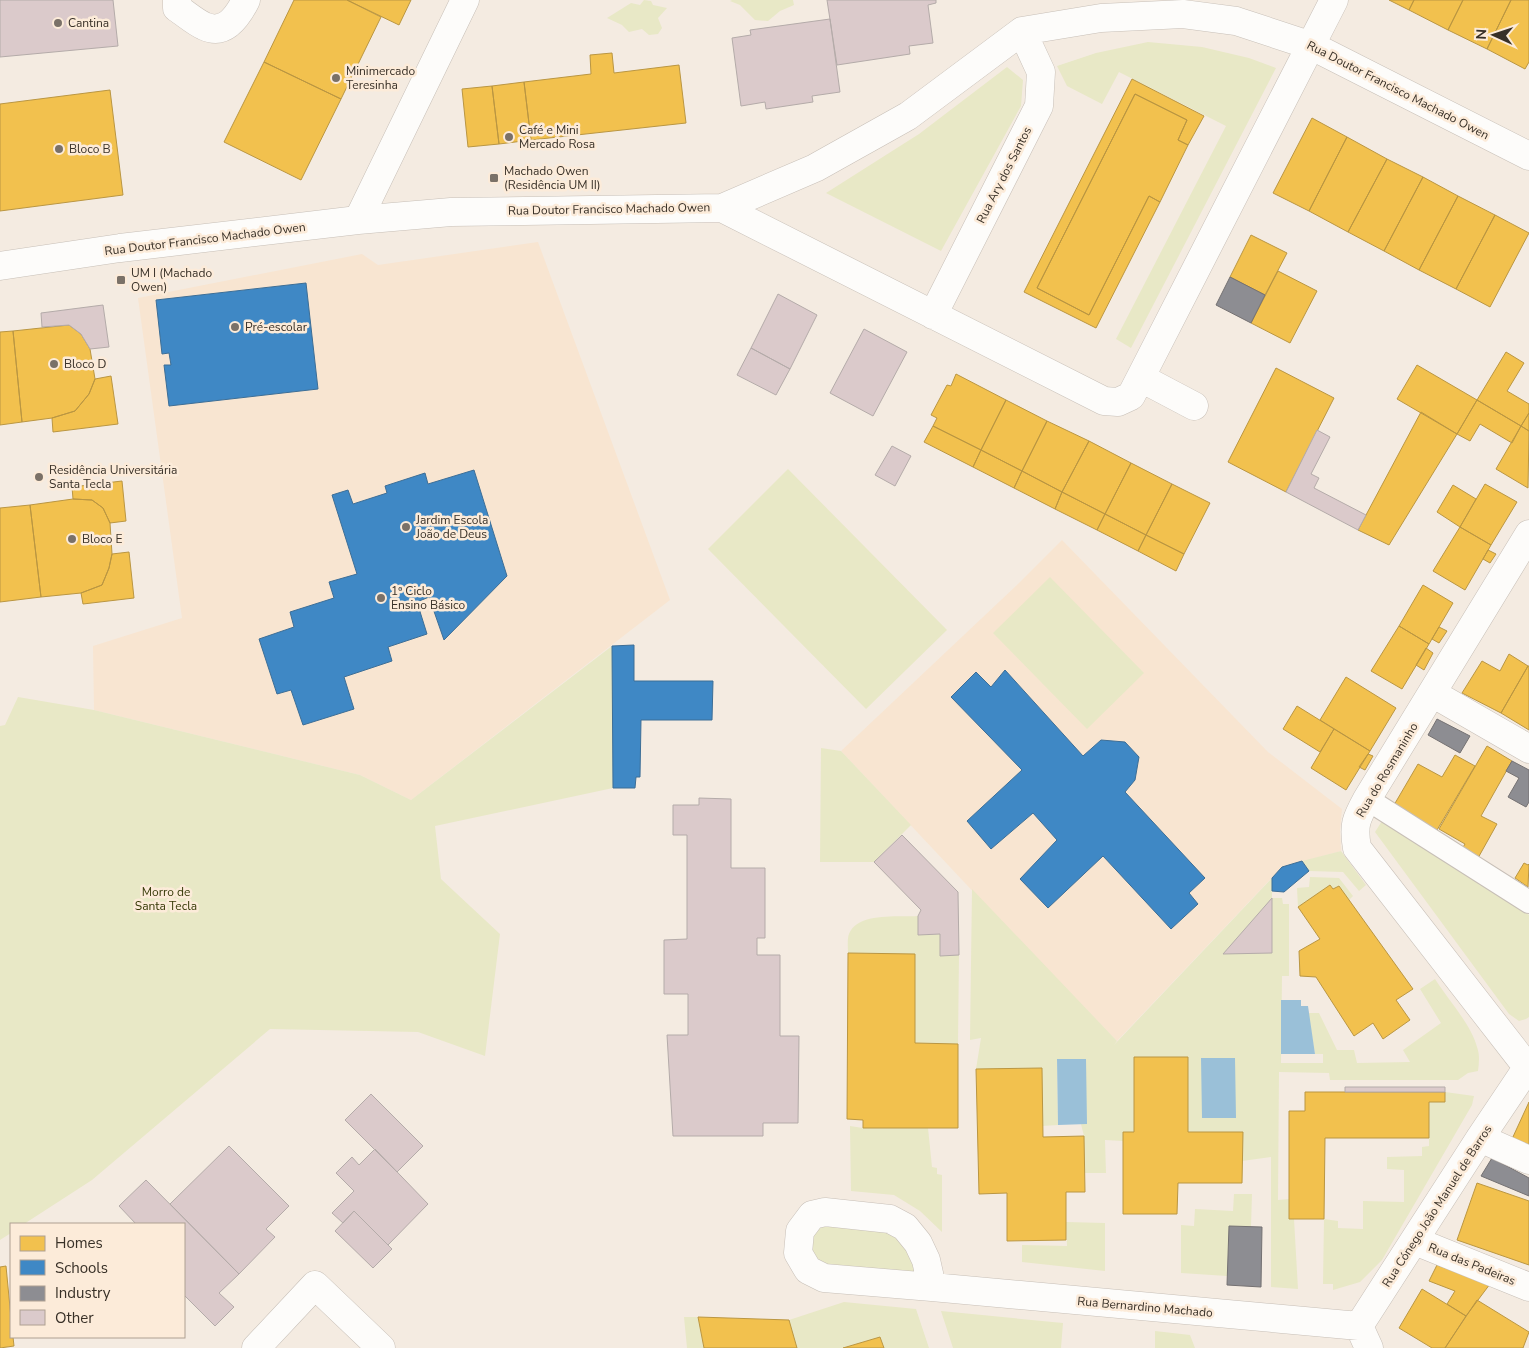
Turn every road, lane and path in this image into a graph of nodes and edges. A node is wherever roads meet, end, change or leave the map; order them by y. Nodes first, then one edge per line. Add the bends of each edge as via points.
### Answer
1 (177, 0) edge
2 (246, 0) edge
3 (465, 0) edge
4 (1334, 0) edge
5 (1022, 31) junction
6 (1312, 46) junction
7 (1529, 156) edge
8 (722, 208) junction
9 (358, 220) junction
10 (0, 266) edge
11 (933, 315) junction
12 (1141, 378) junction
13 (1194, 406) dead end
14 (1529, 534) edge
15 (1432, 693) junction
16 (1529, 749) edge
17 (1367, 799) junction
18 (1529, 902) edge
19 (1528, 1067) edge
20 (1480, 1138) junction
21 (1529, 1160) edge
22 (1414, 1241) junction
23 (932, 1287) junction
24 (1529, 1287) edge
25 (1364, 1337) edge
26 (256, 1348) edge
27 (381, 1348) edge

1 - 2 street via 177,8 205,27 222,28 238,16
3 - 9 street
4 - 6 street
5 - 6 street, Rua Doutor Francisco Machado Owen via 1100,18 1183,14 1236,21
5 - 8 street, Rua Doutor Francisco Machado Owen via 908,116 816,168
5 - 11 street, Rua Ary dos Santos via 1041,72 1039,106
6 - 7 street, Rua Doutor Francisco Machado Owen
6 - 12 street
8 - 9 street, Rua Doutor Francisco Machado Owen via 451,212
8 - 11 street
9 - 10 street, Rua Doutor Francisco Machado Owen
11 - 12 street via 1104,401 1118,402 1131,396
12 - 13 street
14 - 15 street, Rua do Rosmaninho
15 - 16 street
15 - 17 street, Rua do Rosmaninho
17 - 18 lane
17 - 19 street, Rua do Rosmaninho via 1354,830 1356,848
19 - 20 street, Rua Cónego João Manuel de Barros
20 - 21 street
20 - 22 street, Rua Cónego João Manuel de Barros
22 - 24 street, Rua das Padeiras
22 - 25 street, Rua Cónego João Manuel de Barros
23 - 23 street, Rua Bernardino Machado via 918,1243 905,1227 890,1219 825,1212 812,1215 800,1231 798,1253 808,1270 824,1278
23 - 25 street, Rua Bernardino Machado
26 - 27 street via 315,1285

